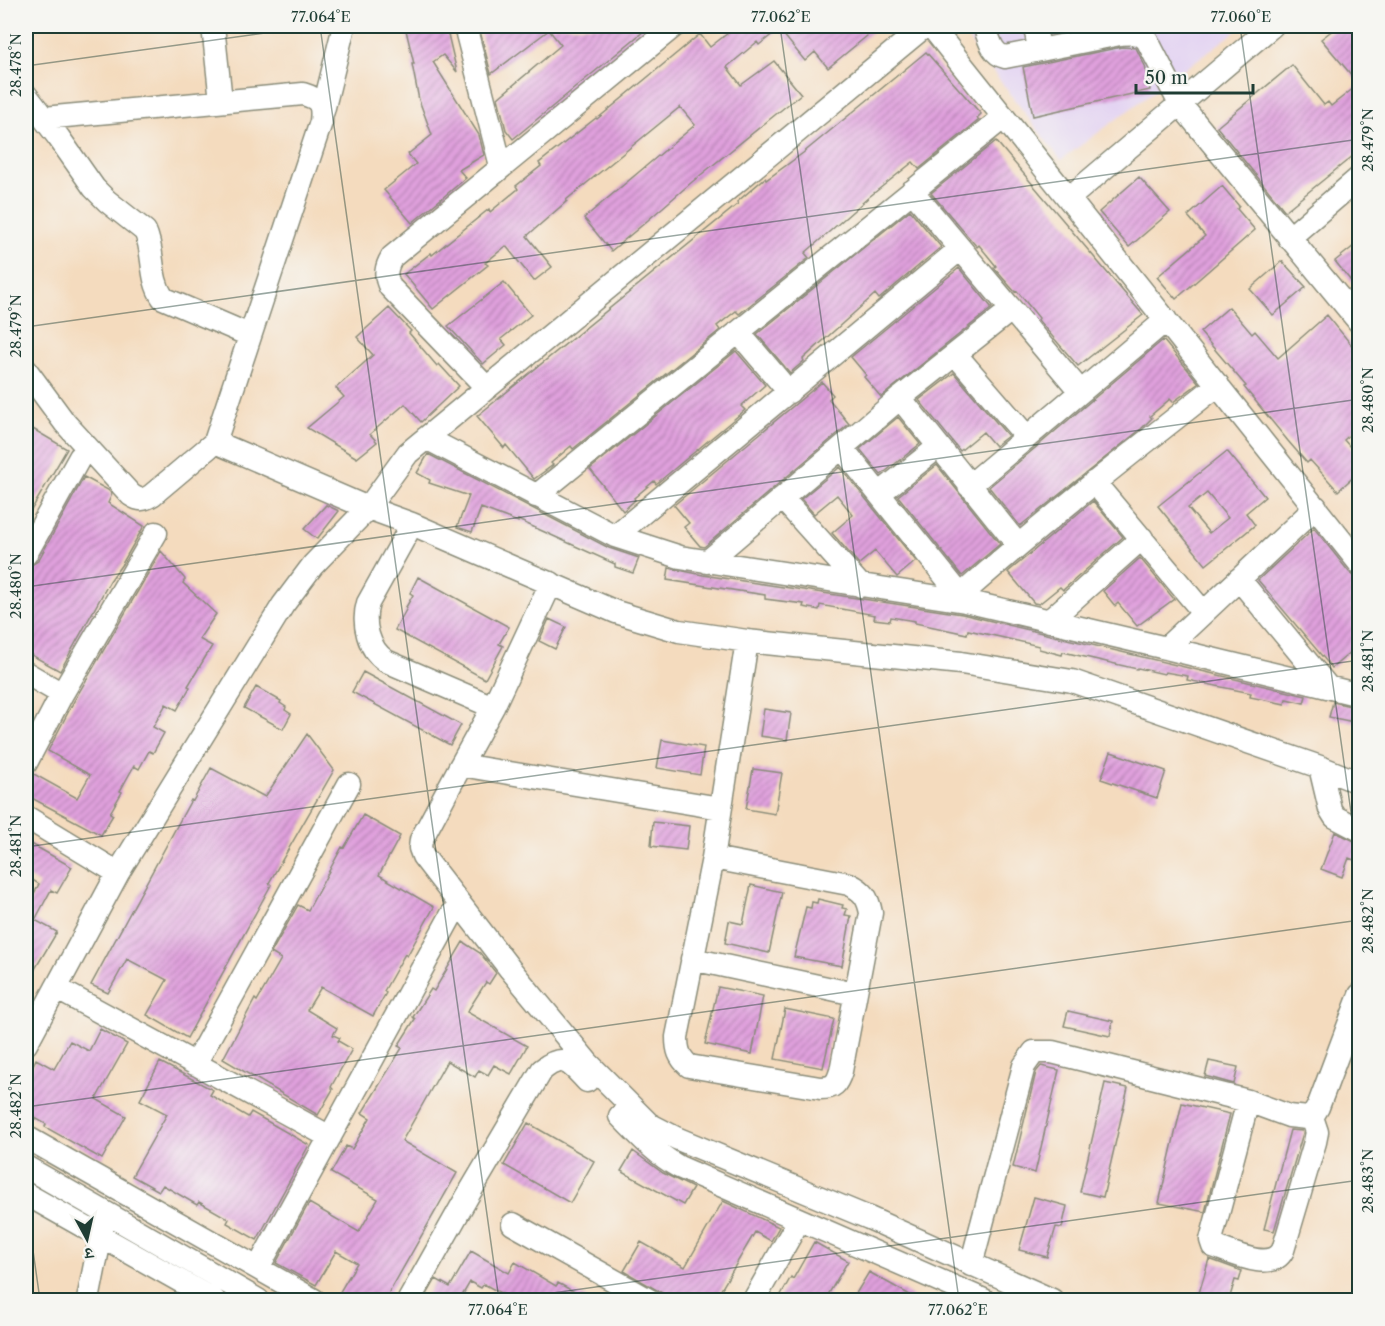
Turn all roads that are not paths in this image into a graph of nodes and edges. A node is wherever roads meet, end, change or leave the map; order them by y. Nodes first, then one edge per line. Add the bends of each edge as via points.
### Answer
1 (213, 26) edge
2 (344, 26) edge
3 (674, 26) edge
4 (984, 26) edge
5 (1035, 26) edge
6 (935, 27) edge
7 (1268, 27) edge
8 (470, 28) edge
9 (1107, 31) edge
10 (1040, 50) junction
11 (26, 95) edge
12 (221, 101) junction
13 (1180, 104) junction
14 (322, 111) junction
15 (1004, 117) junction
16 (44, 118) junction
17 (501, 166) junction
18 (1359, 177) edge
19 (912, 191) junction
20 (1069, 198) junction
21 (1289, 238) junction
22 (960, 249) junction
23 (1011, 310) junction
24 (1166, 320) junction
25 (1359, 322) edge
26 (738, 332) junction
27 (249, 335) junction
28 (956, 355) junction
29 (28, 376) edge
30 (1218, 385) junction
31 (488, 388) junction
32 (1080, 391) junction
33 (789, 392) junction
34 (900, 398) junction
35 (1026, 436) junction
36 (426, 438) junction
37 (214, 442) junction
38 (938, 447) junction
39 (842, 448) junction
40 (80, 457) dead end
41 (1094, 482) junction
42 (969, 486) junction
43 (879, 494) junction
44 (536, 496) junction
45 (782, 498) junction
46 (1316, 507) junction
47 (368, 508) junction
48 (412, 524) junction
49 (156, 533) dead end
50 (615, 536) junction
51 (1142, 538) junction
52 (1018, 545) junction
53 (26, 554) edge
54 (707, 562) junction
55 (1359, 564) edge
56 (1239, 579) junction
57 (551, 583) junction
58 (861, 586) junction
59 (963, 599) junction
60 (1203, 612) junction
61 (1049, 621) junction
62 (747, 641) junction
63 (1166, 648) junction
64 (26, 673) edge
65 (1327, 686) junction
66 (62, 694) junction
67 (1359, 695) edge
68 (493, 707) junction
69 (26, 763) edge
70 (461, 765) junction
71 (1320, 767) junction
72 (1359, 783) edge
73 (349, 784) dead end
74 (720, 808) junction
75 (26, 817) edge
76 (1359, 830) edge
77 (713, 858) junction
78 (118, 873) junction
79 (453, 914) dead end
80 (692, 959) junction
81 (56, 988) junction
82 (855, 994) junction
83 (1359, 996) edge
84 (26, 1044) edge
85 (195, 1064) junction
86 (1248, 1101) junction
87 (1312, 1117) junction
88 (26, 1137) edge
89 (330, 1137) junction
90 (26, 1167) edge
91 (26, 1194) edge
92 (106, 1214) junction
93 (799, 1220) junction
94 (513, 1224) dead end
95 (100, 1235) junction
96 (971, 1265) junction
97 (258, 1268) junction
98 (938, 1291) edge
99 (88, 1300) edge
100 (214, 1300) edge
101 (258, 1300) edge
102 (314, 1300) edge
103 (409, 1300) edge
104 (649, 1300) edge
105 (754, 1300) edge
106 (984, 1300) edge
107 (1052, 1300) edge

1 - 12 street
2 - 14 street
3 - 17 street
4 - 10 street via 1000,56
5 - 10 street
6 - 15 street
6 - 31 street
7 - 13 street
8 - 17 street
9 - 10 street
9 - 13 street via 1142,34
11 - 16 street
12 - 14 street via 303,94 320,102
12 - 16 street
13 - 20 street
13 - 21 street
14 - 27 street
15 - 19 street
15 - 20 street
16 - 27 street via 94,188 145,231 154,278 164,298
17 - 31 street via 386,266 390,287
18 - 21 street
19 - 22 street
19 - 26 street
20 - 24 street
21 - 25 street
22 - 23 street
22 - 33 street
23 - 28 street
23 - 32 street
24 - 30 street
24 - 32 street
26 - 33 street
26 - 44 street
27 - 37 street
28 - 34 street
28 - 35 street
29 - 37 street via 65,423 138,500 152,495
30 - 41 street
30 - 46 street
31 - 36 street
32 - 35 street
33 - 50 street
34 - 38 street
34 - 39 street
35 - 42 street
36 - 44 street
36 - 47 street via 408,453
37 - 47 street
38 - 42 street
38 - 43 street
39 - 43 street
39 - 45 street
40 - 53 street
41 - 51 street
41 - 52 street
42 - 52 street
43 - 59 street
44 - 50 street
45 - 54 street
45 - 58 street
46 - 55 street
46 - 56 street
47 - 48 street
47 - 78 street via 313,566 283,605
48 - 57 street
48 - 68 street via 368,603 366,626 372,644 386,661
49 - 66 street
50 - 54 street
51 - 60 street
51 - 61 street
52 - 59 street
54 - 58 street
56 - 60 street
56 - 65 street
57 - 62 street via 616,612 679,631
57 - 68 street
58 - 59 street
59 - 61 street
60 - 63 street
61 - 63 street
62 - 71 street via 961,663 1072,681
62 - 74 street
63 - 65 street
64 - 66 street
65 - 67 street
66 - 69 street
68 - 70 street
70 - 74 street
70 - 96 street via 421,840 423,856 510,969 588,1063 632,1108 649,1124 676,1138
71 - 72 street
71 - 76 street via 1330,809 1335,817
73 - 85 street
74 - 77 street
75 - 78 street
77 - 80 street
77 - 82 street via 849,884 860,890 871,913
78 - 81 street
79 - 89 street
80 - 82 street
80 - 82 street via 677,1037 677,1050 689,1066 831,1088 841,1071
81 - 84 street
81 - 85 street
83 - 87 street
85 - 89 street
86 - 87 street via 1289,1116
86 - 87 street via 1211,1240 1213,1245 1251,1258 1274,1260 1283,1250 1316,1142
86 - 96 street via 1052,1052 1034,1052 1024,1066
88 - 97 street
89 - 97 street
90 - 92 street
91 - 95 street
92 - 95 street
92 - 101 street
93 - 98 street
93 - 103 street via 664,1159 569,1062 559,1060 542,1070
93 - 105 street
94 - 104 street
95 - 99 street
95 - 100 street
96 - 107 street
97 - 102 street
98 - 106 street

